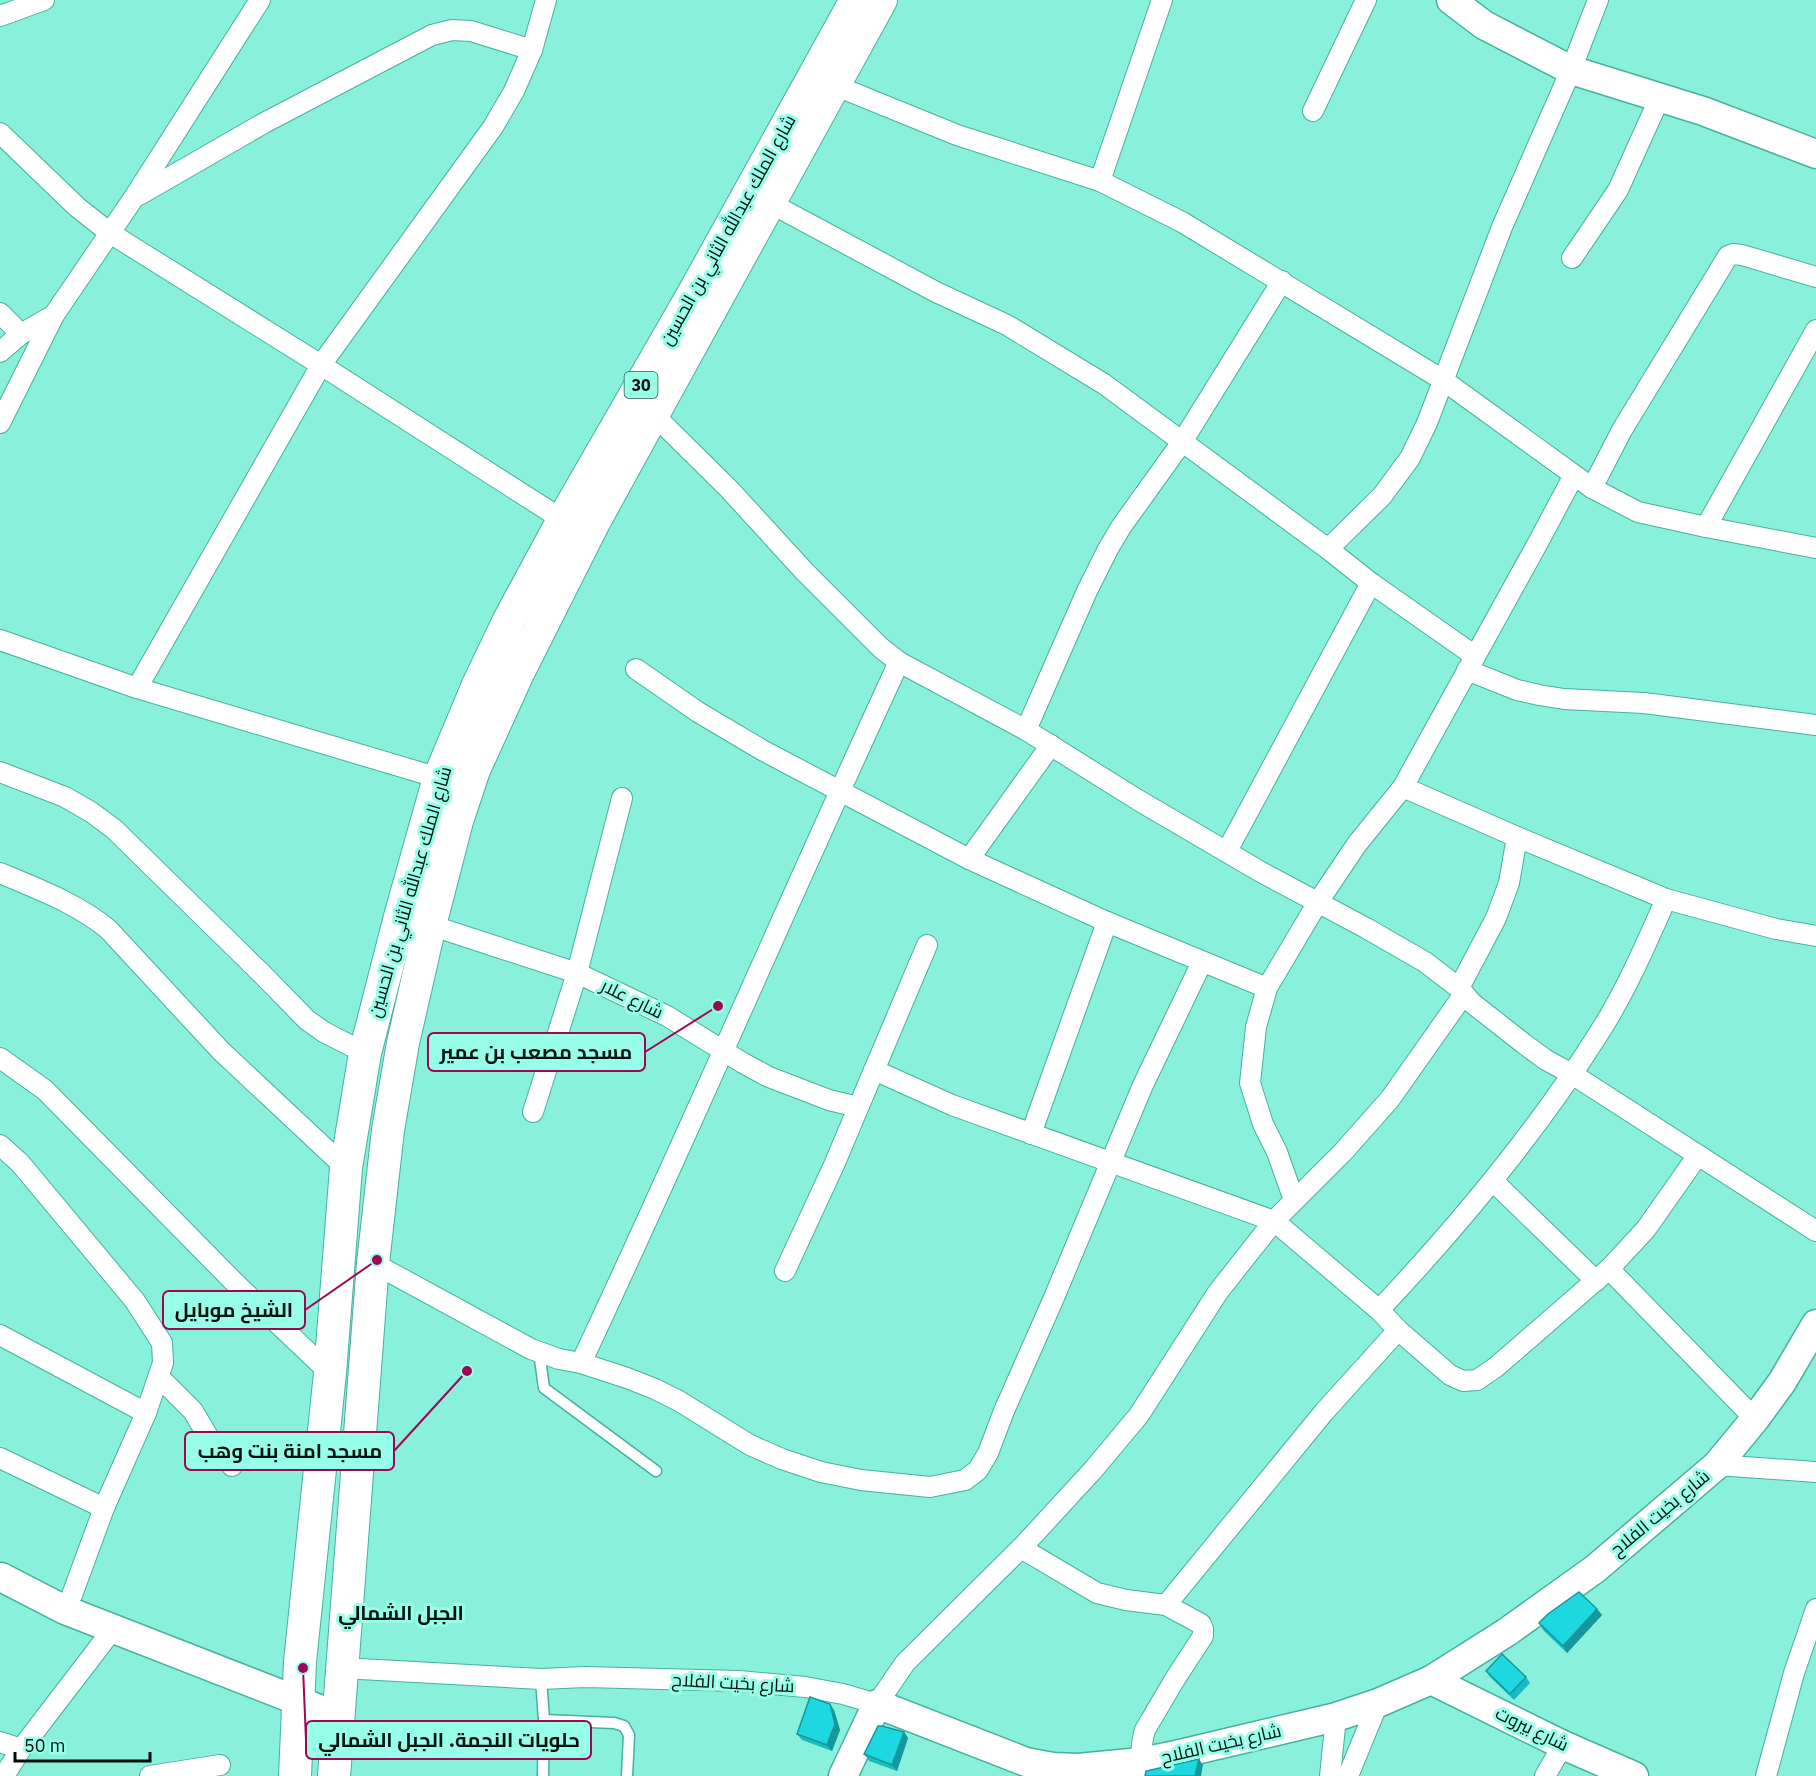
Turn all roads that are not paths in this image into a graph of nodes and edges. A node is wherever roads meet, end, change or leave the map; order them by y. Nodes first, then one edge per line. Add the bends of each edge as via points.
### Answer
1 (44, 0) edge
2 (260, 0) edge
3 (546, 0) edge
4 (856, 0) edge
5 (881, 0) edge
6 (1162, 0) edge
7 (1366, 0) edge
8 (1451, 0) edge
9 (1598, 0) edge
10 (0, 16) edge
11 (532, 50) junction
12 (1571, 70) junction
13 (834, 85) junction
14 (1660, 97) junction
15 (1313, 111) dead end
16 (0, 133) edge
17 (1816, 154) edge
18 (1100, 181) junction
19 (135, 196) junction
20 (770, 203) junction
21 (110, 233) junction
22 (1572, 258) dead end
23 (1816, 277) edge
24 (1282, 281) junction
25 (703, 301) junction
26 (0, 313) edge
27 (54, 315) junction
28 (1816, 330) edge
29 (21, 334) junction
30 (0, 352) edge
31 (668, 363) junction
32 (321, 365) junction
33 (1443, 381) junction
34 (653, 414) junction
35 (0, 423) edge
36 (1182, 442) junction
37 (1574, 475) junction
38 (1592, 488) junction
39 (563, 520) junction
40 (1706, 527) junction
41 (1816, 548) edge
42 (1328, 549) junction
43 (1371, 583) junction
44 (0, 640) edge
45 (899, 662) junction
46 (1471, 663) junction
47 (636, 669) dead end
48 (136, 688) junction
49 (1816, 725) edge
50 (1026, 730) junction
51 (1051, 745) junction
52 (0, 772) edge
53 (439, 778) junction
54 (1402, 787) junction
55 (839, 791) junction
56 (622, 798) dead end
57 (1517, 837) junction
58 (1227, 851) junction
59 (969, 859) junction
60 (0, 873) edge
61 (1666, 899) junction
62 (1318, 902) junction
63 (1107, 922) junction
64 (430, 925) junction
65 (1816, 936) edge
66 (927, 945) dead end
67 (1202, 962) junction
68 (577, 973) junction
69 (1267, 988) junction
70 (1462, 991) junction
71 (723, 1050) junction
72 (366, 1053) junction
73 (0, 1058) edge
74 (874, 1070) junction
75 (1572, 1074) junction
76 (858, 1107) junction
77 (533, 1112) dead end
78 (1031, 1134) junction
79 (0, 1145) edge
80 (1698, 1155) junction
81 (1112, 1162) junction
82 (346, 1168) junction
83 (1493, 1181) junction
84 (1294, 1200) junction
85 (1274, 1221) junction
86 (1816, 1231) edge
87 (373, 1263) junction
88 (785, 1271) dead end
89 (1603, 1275) junction
90 (1379, 1310) junction
91 (1816, 1323) edge
92 (1398, 1330) junction
93 (0, 1335) edge
94 (539, 1352) junction
95 (581, 1364) junction
96 (330, 1373) junction
97 (159, 1377) junction
98 (146, 1413) junction
99 (1755, 1419) junction
100 (0, 1458) edge
101 (1717, 1465) junction
102 (232, 1466) dead end
103 (656, 1471) dead end
104 (1816, 1472) edge
105 (104, 1508) junction
106 (1021, 1548) junction
107 (1, 1577) edge
108 (72, 1595) junction
109 (1167, 1605) junction
110 (1816, 1609) edge
111 (113, 1629) junction
112 (541, 1679) junction
113 (1431, 1680) junction
114 (299, 1693) junction
115 (339, 1694) junction
116 (1378, 1703) junction
117 (877, 1704) junction
118 (1336, 1717) junction
119 (544, 1720) junction
120 (0, 1742) edge
121 (1563, 1745) junction
122 (21, 1749) junction
123 (220, 1765) dead end
124 (1140, 1769) edge
125 (4, 1776) edge
126 (150, 1776) edge
127 (295, 1776) edge
128 (334, 1776) edge
129 (543, 1776) edge
130 (627, 1776) edge
131 (843, 1776) edge
132 (1330, 1776) edge
133 (1348, 1776) edge
134 (1545, 1776) edge
135 (1634, 1776) edge
136 (1766, 1776) edge

1 - 10 street
2 - 19 street
3 - 11 street
4 - 25 main road, شارع الملك عبدالله الثاني بن الحسين / 30
5 - 13 main road, شارع الملك عبدالله الثاني بن الحسين / 30
6 - 18 street
7 - 15 street
8 - 12 street via 1484,25
9 - 12 street
11 - 19 street via 471,31 432,35
11 - 32 street via 493,127
12 - 14 street
12 - 33 street via 1502,227
13 - 18 street via 957,135
13 - 20 main road, شارع الملك عبدالله الثاني بن الحسين / 30
14 - 17 street
14 - 22 street via 1618,190
16 - 21 street
18 - 24 street via 1182,222
19 - 21 street
20 - 25 main road, شارع الملك عبدالله الثاني بن الحسين / 30
20 - 36 street via 936,292 1007,325 1104,384
21 - 27 street
21 - 32 street
23 - 38 street via 1742,255 1728,256 1628,420
24 - 33 street
24 - 36 street
25 - 31 main road, شارع الملك عبدالله الثاني بن الحسين / 30
26 - 29 street
27 - 29 street
27 - 35 street
28 - 40 street
29 - 30 street
31 - 34 main road, شارع الملك عبدالله الثاني بن الحسين / 30
31 - 39 main road, شارع الملك عبدالله الثاني بن الحسين / 30
32 - 39 street
32 - 48 street
33 - 37 street
33 - 42 street via 1410,458 1382,496
34 - 45 street via 729,489 804,572
34 - 64 main road, شارع الملك عبدالله الثاني بن الحسين / 30 via 546,616 474,770
36 - 42 street
36 - 50 street via 1103,559
37 - 38 street
37 - 46 street
38 - 40 street via 1638,512
39 - 53 main road, شارع الملك عبدالله الثاني بن الحسين / 30 via 509,620
40 - 41 street
42 - 43 street
43 - 46 street
43 - 58 street
44 - 48 street
45 - 50 street
45 - 55 street
46 - 49 street via 1517,690 1539,696 1644,703
46 - 54 street
47 - 55 street via 698,712
48 - 53 street
50 - 51 street
51 - 58 street
51 - 59 street
52 - 72 street via 65,797 114,829 308,1020
53 - 72 main road, شارع الملك عبدالله الثاني بن الحسين / 30
54 - 57 street
54 - 62 street
55 - 59 street
55 - 71 street
56 - 68 street
57 - 61 street
57 - 70 street via 1509,883
58 - 62 street
59 - 63 street
60 - 82 street via 92,915 221,1051
61 - 65 street
61 - 75 street via 1632,974
62 - 69 street
62 - 70 street via 1425,962
63 - 67 street
63 - 78 street
64 - 68 street, شارع علار
64 - 87 main road, شارع الملك عبدالله الثاني بن الحسين / 30 via 388,1130
66 - 74 street
67 - 69 street
67 - 81 street via 1143,1085
68 - 71 street, شارع علار via 667,1016
68 - 77 street
69 - 84 street via 1256,1027 1250,1083
70 - 75 street via 1523,1043
70 - 84 street via 1390,1099
71 - 76 street, شارع علار via 769,1077
71 - 95 street
72 - 82 main road, شارع الملك عبدالله الثاني بن الحسين / 30
73 - 96 street via 45,1090 236,1284
74 - 76 street
74 - 78 street
75 - 80 street
75 - 83 street
76 - 88 street
78 - 81 street
79 - 97 street via 20,1163 135,1301 162,1343 164,1363
80 - 86 street
80 - 89 street via 1646,1229
81 - 85 street
81 - 95 street via 988,1453 978,1470 965,1480 930,1487 821,1472 750,1445 655,1389
82 - 96 main road, شارع الملك عبدالله الثاني بن الحسين / 30
83 - 89 street
83 - 90 street
84 - 85 street
85 - 90 street
85 - 106 street via 1218,1292 1138,1416
87 - 94 street
87 - 115 main road, شارع الملك عبدالله الثاني بن الحسين / 30
89 - 92 street via 1477,1380 1463,1381 1450,1375
89 - 99 street
90 - 92 street
91 - 99 street, شارع بخيت الفلاح
92 - 109 street via 1324,1412
93 - 98 street
94 - 95 street
94 - 103 lane via 544,1388
96 - 114 main road, شارع الملك عبدالله الثاني بن الحسين / 30
97 - 98 street
97 - 102 street via 193,1411 212,1443
98 - 105 street
99 - 101 street, شارع بخيت الفلاح
100 - 105 street
101 - 104 street
101 - 113 street, شارع بخيت الفلاح via 1595,1569
105 - 108 street
106 - 109 street via 1097,1593
106 - 117 street via 905,1664
107 - 108 street
107 - 111 street
108 - 114 street
109 - 124 street via 1201,1624 1203,1636 1145,1730
110 - 136 street
111 - 114 street
111 - 122 street
112 - 115 street, شارع بخيت الفلاح
112 - 117 street, شارع بخيت الفلاح via 750,1682 804,1687
112 - 119 lane
113 - 116 street, شارع بخيت الفلاح
113 - 121 street, شارع بيروت
114 - 115 street
114 - 127 main road, شارع الملك عبدالله الثاني بن الحسين / 30
115 - 128 main road, شارع الملك عبدالله الثاني بن الحسين / 30
116 - 118 street, شارع بخيت الفلاح
116 - 133 street
117 - 124 street, شارع بخيت الفلاح via 1035,1763
117 - 131 street
118 - 124 street, شارع بخيت الفلاح via 1171,1756
118 - 132 street
119 - 129 lane
119 - 130 lane via 614,1722 624,1726 628,1736
120 - 122 street
121 - 134 street
121 - 135 street, شارع بيروت
122 - 125 street
123 - 126 street

